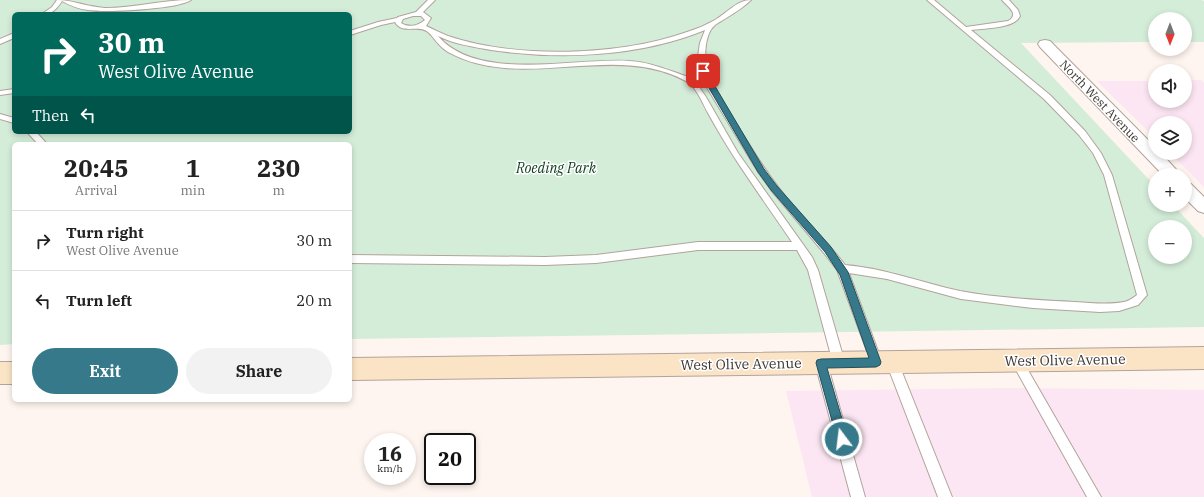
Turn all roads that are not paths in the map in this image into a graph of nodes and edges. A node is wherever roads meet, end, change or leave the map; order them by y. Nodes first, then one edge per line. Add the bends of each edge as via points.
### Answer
1 (60, 0) edge
2 (64, 0) edge
3 (188, 0) edge
4 (432, 0) edge
5 (748, 0) edge
6 (930, 0) edge
7 (1005, 0) edge
8 (118, 10) junction
9 (48, 12) edge
10 (106, 12) edge
11 (418, 14) junction
12 (398, 20) junction
13 (712, 24) junction
14 (421, 26) junction
15 (965, 29) junction
16 (352, 32) edge
17 (432, 33) junction
18 (12, 36) edge
19 (0, 42) edge
20 (1045, 44) dead end
21 (625, 50) junction
22 (629, 63) junction
23 (704, 76) junction
24 (690, 80) junction
25 (12, 91) edge
26 (0, 93) edge
27 (0, 116) edge
28 (12, 119) edge
29 (33, 134) edge
30 (41, 142) edge
31 (1166, 168) edge
32 (1192, 194) edge
33 (1202, 203) edge
34 (800, 246) junction
35 (352, 259) edge
36 (842, 269) junction
37 (1204, 358) edge
38 (1017, 360) junction
39 (884, 362) junction
40 (830, 363) junction
41 (352, 369) edge
42 (0, 373) edge
43 (12, 373) edge
44 (858, 497) edge
45 (945, 497) edge
46 (1094, 497) edge

1 - 9 lane
2 - 8 lane via 87,7
3 - 8 lane
4 - 11 lane
5 - 13 lane
6 - 15 lane
7 - 15 lane via 1016,11 1015,20
8 - 10 lane
11 - 12 lane
11 - 14 lane via 428,18
12 - 14 lane via 402,26
12 - 16 lane
13 - 21 lane via 671,40
13 - 23 lane via 702,52
14 - 17 lane
15 - 36 lane via 1047,97 1064,113 1097,153 1108,175 1142,295 1138,301 1124,306 1046,305 961,295 876,273
17 - 21 lane via 480,46 523,51
17 - 22 lane via 441,46 450,51 477,62 493,65 540,68
18 - 19 lane
20 - 31 street, North West Avenue
21 - 22 lane
22 - 24 lane
23 - 24 lane
23 - 36 lane via 761,170
24 - 34 lane via 704,98 744,169
25 - 26 lane
27 - 28 lane
29 - 30 lane
32 - 33 street
34 - 35 lane via 698,246 596,259 545,261
34 - 40 lane via 813,270
36 - 39 lane
37 - 38 main road, West Olive Avenue
38 - 39 main road, West Olive Avenue
38 - 46 lane
39 - 40 main road, West Olive Avenue
39 - 45 lane
40 - 41 main road, West Olive Avenue
40 - 44 lane
42 - 43 main road

